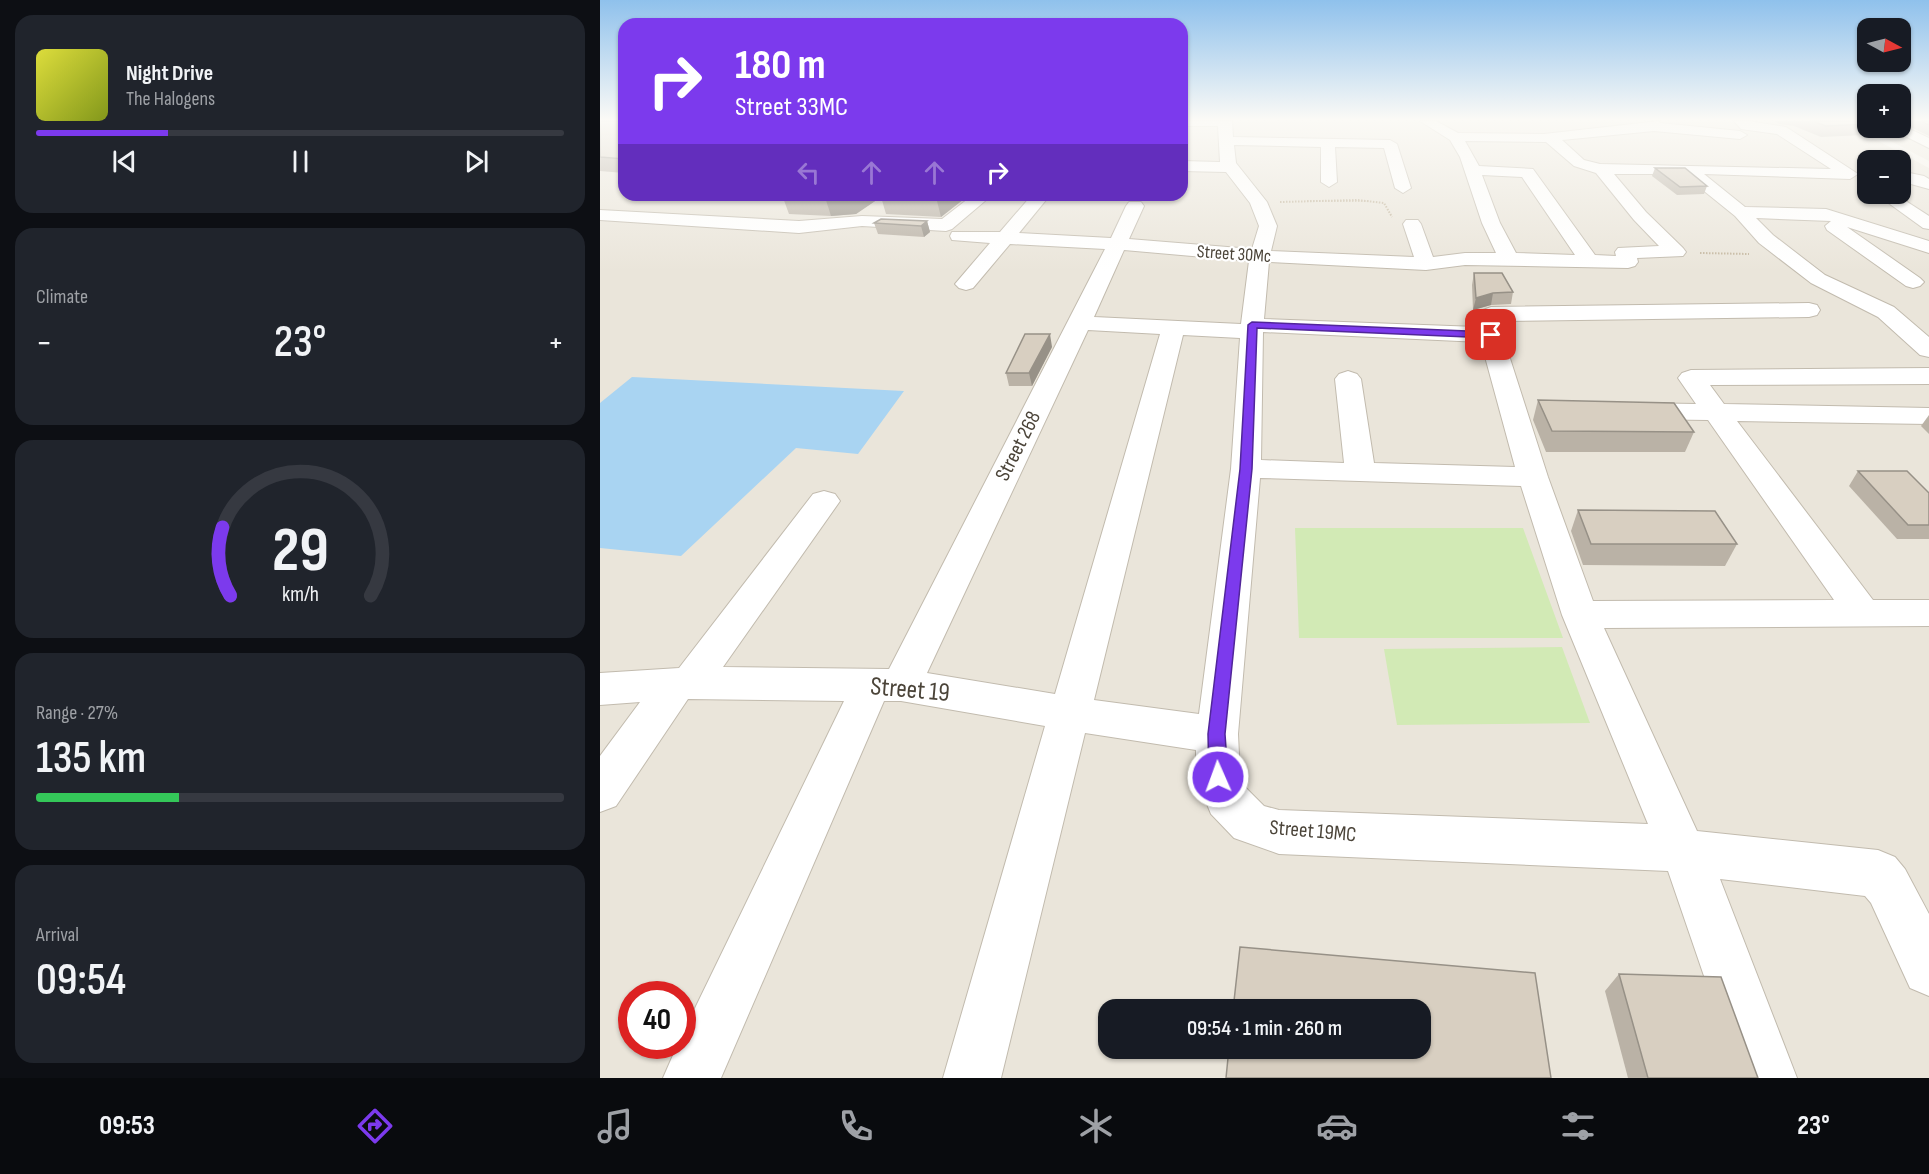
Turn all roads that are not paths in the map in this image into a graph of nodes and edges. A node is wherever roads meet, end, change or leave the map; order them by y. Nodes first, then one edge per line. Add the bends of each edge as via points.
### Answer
1 (1243, 171) edge
2 (1329, 171) edge
3 (1398, 171) edge
4 (1472, 171) edge
5 (1508, 171) edge
6 (1602, 171) edge
7 (1690, 171) edge
8 (1759, 171) edge
9 (1781, 172) joint
10 (1857, 176) edge
11 (1911, 178) edge
12 (1329, 182) dead end
13 (1927, 185) dead end
14 (1403, 188) dead end
15 (977, 201) edge
16 (1036, 201) edge
17 (1899, 204) edge
18 (1135, 206) dead end
19 (880, 208) edge
20 (1741, 212) junction
21 (1816, 213) junction
22 (600, 215) edge
23 (862, 221) junction
24 (1412, 224) road end
25 (1929, 224) edge
26 (959, 236) dead end
27 (1002, 239) junction
28 (1118, 244) junction
29 (1929, 247) edge
30 (1260, 256) junction
31 (1509, 258) junction
32 (1589, 261) junction
33 (1426, 264) junction
34 (1921, 282) edge
35 (966, 284) dead end
36 (1815, 295) junction
37 (1080, 323) junction
38 (1173, 328) junction
39 (1252, 329) junction
40 (1491, 335) junction
41 (1929, 350) edge
42 (1929, 376) edge
43 (1348, 379) dead end
44 (1609, 411) edge
45 (1716, 412) junction
46 (1929, 416) edge
47 (1246, 469) junction
48 (1360, 473) junction
49 (1533, 477) junction
50 (824, 501) dead end
51 (1863, 613) junction
52 (1929, 613) edge
53 (1580, 615) junction
54 (683, 684) junction
55 (886, 686) junction
56 (600, 689) edge
57 (1068, 712) junction
58 (1216, 734) junction
59 (600, 792) edge
60 (1683, 852) junction
61 (1929, 969) edge
62 (692, 1078) edge
63 (972, 1078) edge
64 (1768, 1078) edge

1 - 30 street, Street 19MC via 1268,226
2 - 12 street
3 - 14 street
4 - 31 street
5 - 32 street via 1527,172
6 - 32 street, Street 30Mc via 1676,252 1625,252 1628,262
7 - 20 street
8 - 9 street
9 - 10 street
11 - 13 street
15 - 23 street via 948,225
16 - 27 street
17 - 25 street
18 - 28 street, Street 268
19 - 23 street
20 - 21 street
20 - 36 street via 1786,255
21 - 29 street
21 - 34 street
22 - 23 street via 800,227
24 - 33 street
26 - 27 street, Street 30Mc
27 - 28 street, Street 30Mc
27 - 35 street
28 - 30 street, Street 30Mc
28 - 37 street, Street 268
30 - 33 street, Street 30Mc
30 - 39 street, Street 19MC
31 - 32 street, Street 30Mc
31 - 33 street, Street 30Mc
34 - 36 street via 1873,281
36 - 40 street via 1491,314 1486,317
36 - 41 street via 1886,312
37 - 38 street
37 - 55 street, Street 268
38 - 39 street
38 - 57 street
39 - 40 street
39 - 47 street, Street 19MC
40 - 49 street via 1526,411
42 - 45 street via 1692,377
43 - 48 street
44 - 45 street
45 - 46 street
45 - 51 street
47 - 48 street
47 - 58 street, Street 19MC
48 - 49 street
49 - 53 street
50 - 54 street
51 - 52 street
51 - 53 street
53 - 60 street
54 - 55 street, Street 19
54 - 56 street, Street 19
54 - 59 street
55 - 57 street, Street 19
55 - 62 street, Street 268
57 - 58 street, Street 19
57 - 63 street
58 - 60 street, Street 19MC via 1218,777 1227,799 1250,823 1279,832 1667,848
60 - 61 street, Street 19MC via 1878,874 1888,886
60 - 64 street

